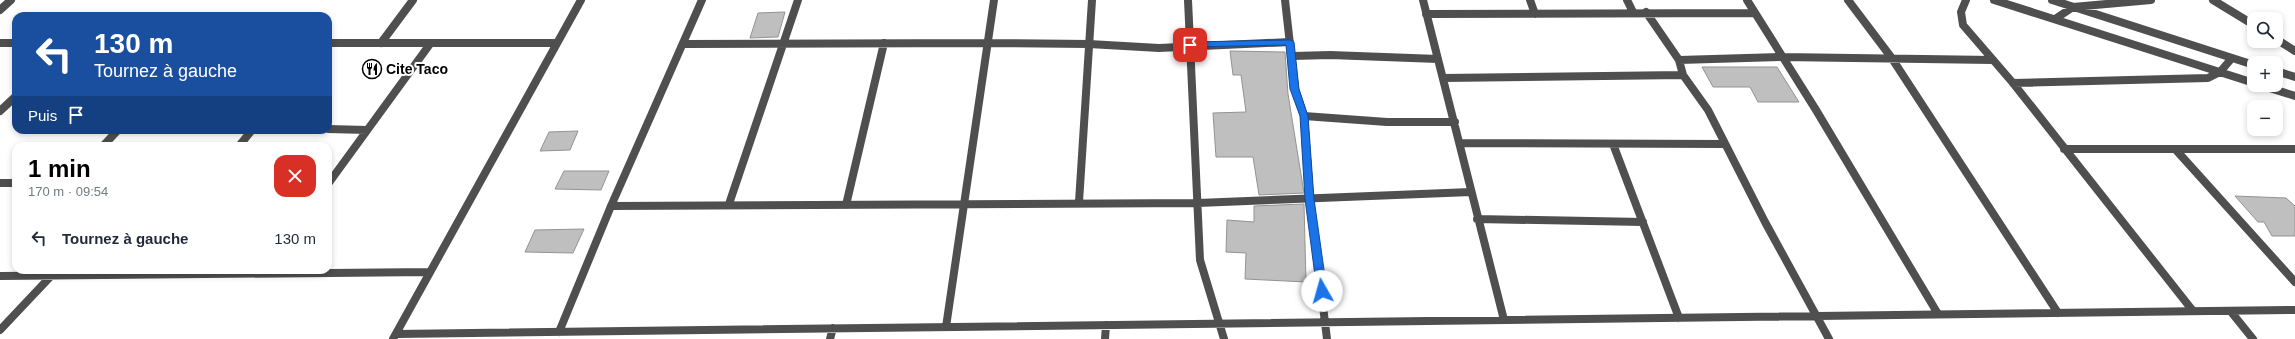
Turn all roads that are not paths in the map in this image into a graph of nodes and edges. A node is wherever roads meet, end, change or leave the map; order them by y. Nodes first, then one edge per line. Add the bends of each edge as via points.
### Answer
1 (11, 0) edge
2 (412, 0) edge
3 (581, 0) edge
4 (702, 0) edge
5 (798, 0) edge
6 (994, 0) edge
7 (1092, 0) edge
8 (1188, 0) edge
9 (1285, 0) edge
10 (1423, 0) edge
11 (1530, 0) edge
12 (1627, 0) edge
13 (1747, 0) edge
14 (1848, 0) edge
15 (1966, 0) edge
16 (1994, 0) edge
17 (2052, 0) edge
18 (2151, 0) edge
19 (2213, 0) edge
20 (2073, 8) junction
21 (0, 10) edge
22 (1633, 12) junction
23 (1646, 12) junction
24 (1754, 13) junction
25 (1426, 14) junction
26 (1535, 14) junction
27 (2055, 19) junction
28 (2247, 22) edge
29 (1290, 42) junction
30 (12, 43) edge
31 (332, 43) edge
32 (381, 43) junction
33 (557, 43) junction
34 (784, 43) junction
35 (884, 43) junction
36 (989, 43) junction
37 (2283, 43) edge
38 (0, 44) edge
39 (430, 44) junction
40 (684, 44) junction
41 (1089, 44) junction
42 (1190, 45) junction
43 (2295, 51) edge
44 (1292, 56) junction
45 (1782, 57) junction
46 (1891, 57) junction
47 (2232, 58) junction
48 (1438, 59) junction
49 (1679, 60) junction
50 (1993, 60) junction
51 (2247, 62) edge
52 (2220, 72) junction
53 (2283, 74) edge
54 (1683, 75) junction
55 (1443, 78) junction
56 (2295, 78) edge
57 (2247, 81) edge
58 (2013, 83) junction
59 (2282, 92) edge
60 (2295, 96) edge
61 (12, 100) edge
62 (7, 105) junction
63 (12, 105) edge
64 (0, 111) edge
65 (1304, 116) junction
66 (1455, 122) junction
67 (332, 129) edge
68 (367, 130) junction
69 (114, 134) edge
70 (249, 134) edge
71 (107, 142) edge
72 (242, 142) edge
73 (1460, 143) junction
74 (1613, 144) junction
75 (1726, 144) junction
76 (2064, 149) junction
77 (2295, 149) edge
78 (2176, 150) junction
79 (332, 178) edge
80 (0, 183) edge
81 (12, 183) edge
82 (1471, 192) junction
83 (1310, 199) junction
84 (1079, 202) junction
85 (964, 203) junction
86 (1198, 203) junction
87 (729, 204) junction
88 (846, 205) junction
89 (611, 206) junction
90 (1477, 219) junction
91 (1643, 222) junction
92 (332, 272) edge
93 (430, 272) junction
94 (94, 274) edge
95 (0, 276) edge
96 (51, 276) junction
97 (2295, 282) edge
98 (2295, 310) edge
99 (2193, 311) junction
100 (2058, 313) junction
101 (2232, 313) junction
102 (1938, 314) junction
103 (1817, 316) junction
104 (1679, 318) junction
105 (1504, 320) junction
106 (1326, 322) junction
107 (1221, 323) junction
108 (1106, 325) junction
109 (946, 327) junction
110 (833, 328) junction
111 (0, 330) edge
112 (702, 330) junction
113 (560, 332) junction
114 (395, 336) edge
115 (699, 339) edge
116 (830, 339) edge
117 (1105, 339) edge
118 (1224, 339) edge
119 (1327, 339) edge
120 (1829, 339) edge
121 (2253, 339) edge

1 - 21 street
2 - 32 street
3 - 33 street
4 - 40 street
5 - 34 street
6 - 36 street
7 - 41 street
8 - 42 street
9 - 29 street
10 - 25 street
11 - 26 street
12 - 22 street
13 - 24 street
14 - 46 street
15 - 50 street via 1961,12 1963,25
16 - 27 street
17 - 20 street
18 - 20 street
19 - 28 street
20 - 27 street
20 - 47 street
22 - 23 street
22 - 26 street
23 - 24 street
23 - 49 street
24 - 45 street
25 - 26 street
25 - 48 street
27 - 52 street
29 - 42 street
29 - 44 street
30 - 38 street
31 - 32 street
32 - 39 street
33 - 39 street
33 - 93 street
34 - 35 street
34 - 40 street
34 - 87 street
35 - 36 street
35 - 88 street
36 - 41 street
36 - 85 street
37 - 43 street
39 - 68 street
40 - 89 street
41 - 42 street via 1159,48
41 - 84 street
42 - 86 street
44 - 48 street
44 - 65 street via 1295,89
45 - 46 street
45 - 49 street
45 - 102 street
46 - 50 street
46 - 100 street
47 - 51 street
47 - 52 street
48 - 55 street
49 - 54 street
50 - 58 street
52 - 57 street
52 - 58 street via 2208,78
53 - 56 street
54 - 55 street
54 - 75 street via 1708,110
55 - 66 street
58 - 76 street
59 - 60 street
61 - 62 street
62 - 63 street
62 - 64 street
65 - 66 street via 1387,122
65 - 83 street
66 - 73 street
67 - 68 street
68 - 79 street
69 - 71 street
70 - 72 street
73 - 74 street
73 - 82 street
74 - 75 street
74 - 91 street
75 - 103 street
76 - 78 street
76 - 99 street
77 - 78 street
78 - 97 street
80 - 81 street
82 - 83 street
82 - 90 street
83 - 86 street
83 - 106 street
84 - 85 street
84 - 86 street
85 - 88 street
85 - 109 street
86 - 107 street via 1200,260
87 - 88 street
87 - 89 street
89 - 113 street
90 - 91 street
90 - 105 street
91 - 104 street
92 - 93 street
93 - 114 street
94 - 96 street
95 - 96 street
96 - 111 street
98 - 101 street
99 - 100 street
99 - 101 street
100 - 102 street
101 - 121 street
102 - 103 street
103 - 104 street
103 - 120 street
104 - 105 street
105 - 106 street
106 - 107 street
106 - 119 street
107 - 108 street
107 - 118 street
108 - 109 street
108 - 117 street
109 - 110 street
110 - 112 street
110 - 116 street
112 - 113 street
112 - 115 street
113 - 114 street

